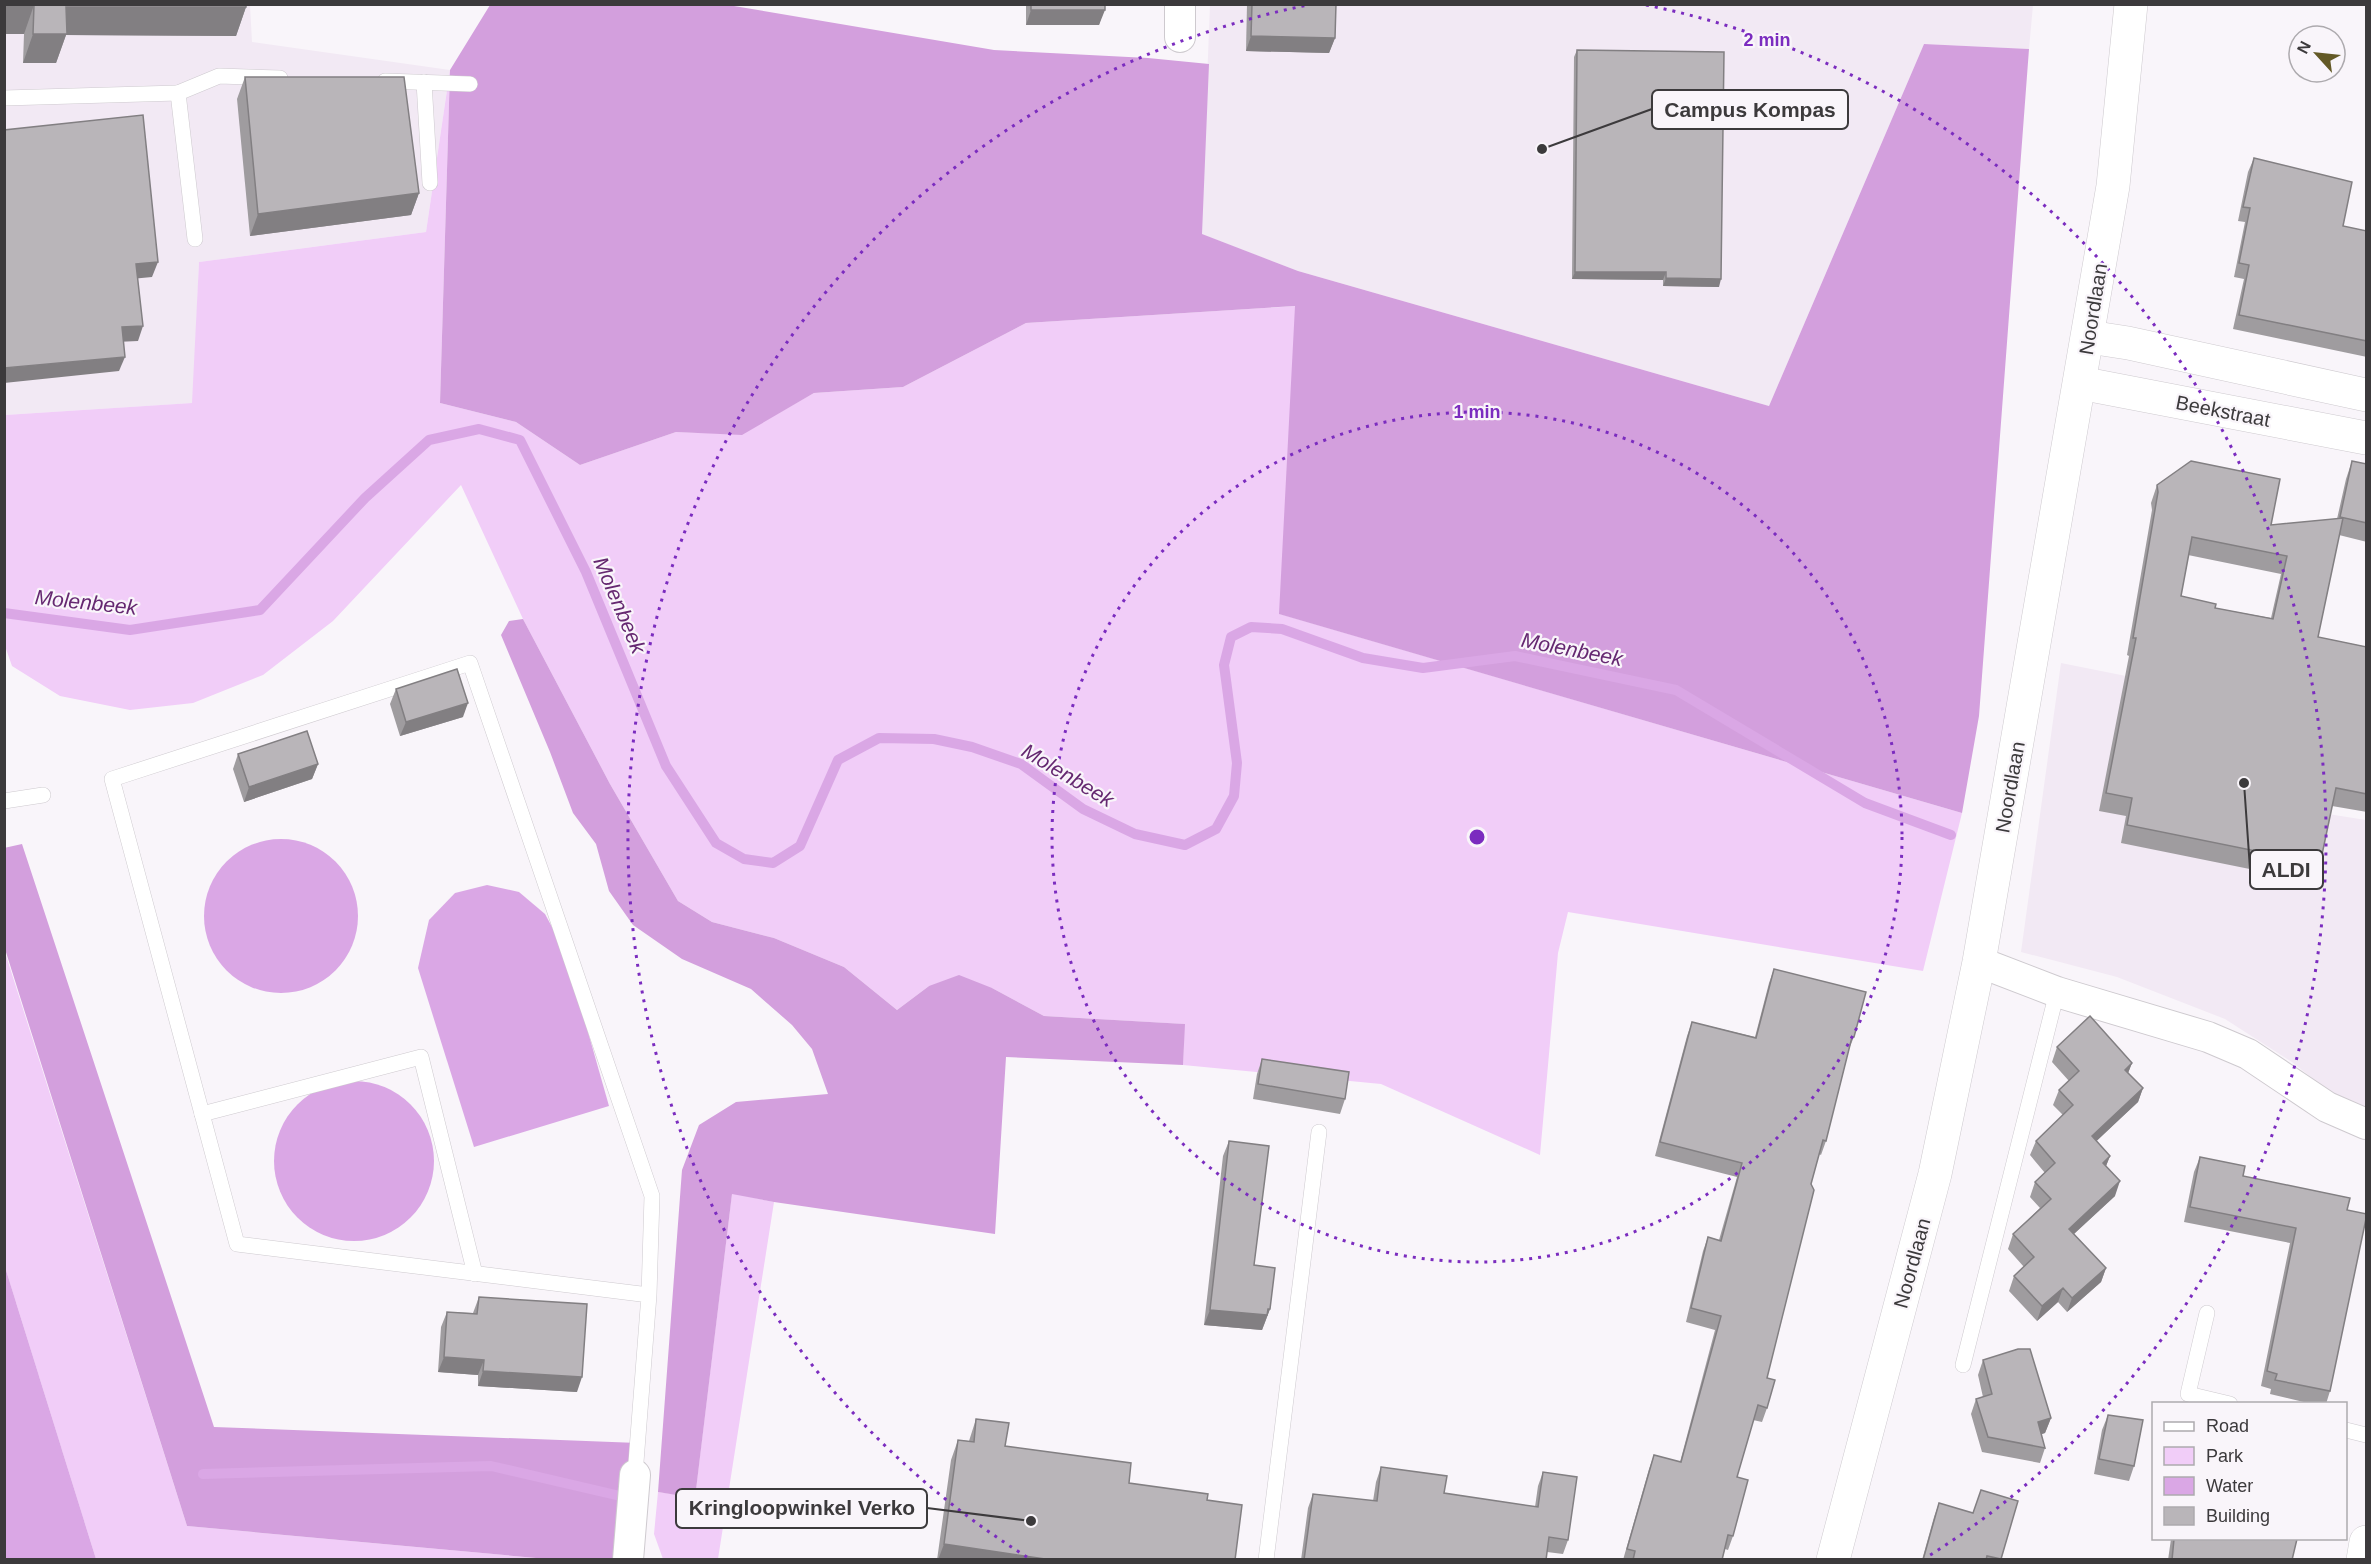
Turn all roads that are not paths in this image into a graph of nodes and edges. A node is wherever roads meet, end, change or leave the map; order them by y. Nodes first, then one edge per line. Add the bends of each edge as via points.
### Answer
1 (1180, 4) edge
2 (2131, 4) edge
3 (1180, 37) dead end
4 (299, 78) edge
5 (367, 80) edge
6 (424, 82) junction
7 (470, 84) dead end
8 (178, 93) junction
9 (4, 98) edge
10 (430, 183) dead end
11 (195, 239) dead end
12 (2089, 337) junction
13 (2080, 383) junction
14 (2367, 395) edge
15 (2367, 438) edge
16 (43, 795) dead end
17 (4, 801) edge
18 (1979, 962) junction
19 (2057, 992) junction
20 (202, 1114) junction
21 (2367, 1124) edge
22 (1319, 1132) dead end
23 (476, 1274) junction
24 (650, 1295) junction
25 (2207, 1313) dead end
26 (1963, 1365) dead end
27 (2222, 1402) edge
28 (2347, 1430) edge
29 (2367, 1435) edge
30 (635, 1475) joint
31 (2367, 1542) edge
32 (628, 1560) edge
33 (1266, 1560) edge
34 (1833, 1560) edge
35 (2363, 1560) edge

1 - 3 street
2 - 12 street, Noordlaan via 2113,186
4 - 8 lane via 219,76
5 - 6 lane
6 - 7 lane
6 - 10 lane
8 - 9 lane
8 - 11 lane
12 - 13 street, Noordlaan
12 - 14 street
13 - 15 street, Beekstraat
13 - 18 street, Noordlaan
16 - 17 lane
18 - 19 street
18 - 34 street, Noordlaan via 1935,1174
19 - 21 street via 2208,1037 2248,1054 2326,1107
19 - 26 lane
20 - 23 lane via 237,1244
20 - 23 lane via 421,1057
20 - 24 lane via 112,779 470,663 652,1196
22 - 33 lane
23 - 24 lane
24 - 30 lane
25 - 27 lane via 2188,1394
28 - 29 lane
30 - 32 street
31 - 35 street

